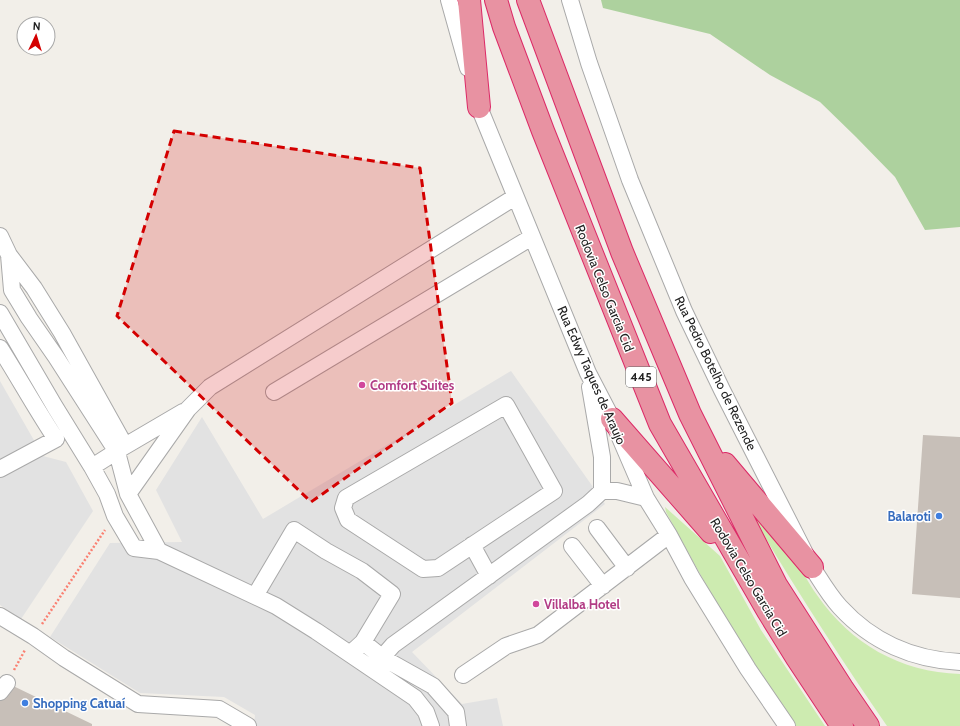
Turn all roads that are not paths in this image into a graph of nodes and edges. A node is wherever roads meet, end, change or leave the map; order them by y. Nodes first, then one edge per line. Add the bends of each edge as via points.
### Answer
1 (449, 0) edge
2 (469, 0) edge
3 (496, 0) edge
4 (528, 0) edge
5 (570, 0) edge
6 (479, 107) junction
7 (515, 197) junction
8 (0, 236) edge
9 (532, 237) junction
10 (8, 263) edge
11 (0, 313) edge
12 (0, 348) edge
13 (588, 373) junction
14 (274, 392) dead end
15 (188, 409) junction
16 (612, 419) junction
17 (702, 438) junction
18 (121, 449) junction
19 (92, 467) junction
20 (0, 468) edge
21 (602, 491) junction
22 (128, 494) junction
23 (646, 498) junction
24 (597, 528) dead end
25 (669, 535) junction
26 (472, 545) junction
27 (572, 546) dead end
28 (160, 550) junction
29 (812, 567) junction
30 (627, 568) junction
31 (744, 570) junction
32 (489, 576) junction
33 (603, 586) junction
34 (256, 596) junction
35 (0, 616) edge
36 (363, 642) junction
37 (350, 654) junction
38 (383, 658) junction
39 (960, 662) edge
40 (372, 669) junction
41 (463, 675) dead end
42 (248, 726) edge
43 (431, 726) edge
44 (458, 726) edge
45 (787, 726) edge
46 (842, 726) edge
47 (868, 726) edge

1 - 6 street, Rua Edwy Taques de Araujo
2 - 6 highway
3 - 31 highway, Rodovia Celso Garcia Cid / 445 via 543,132 660,424
4 - 17 highway, Rodovia Celso Garcia Cid / 445 via 622,252
5 - 29 street, Rua Pedro Botelho de Rezende via 630,180 684,311
6 - 7 street, Rua Edwy Taques de Araujo
7 - 9 street, Rua Edwy Taques de Araujo
7 - 15 street via 210,387
8 - 10 street
9 - 13 street, Rua Edwy Taques de Araujo
9 - 14 street
10 - 18 street via 12,290 29,318
11 - 19 street
12 - 20 street via 56,439
13 - 16 street, Rua Edwy Taques de Araujo
13 - 21 street via 602,457
15 - 18 street
15 - 22 street
16 - 23 street, Rua Edwy Taques de Araujo
16 - 31 highway
17 - 29 highway
17 - 47 highway, Rodovia Celso Garcia Cid / 445 via 776,585
18 - 19 street
18 - 22 street
19 - 28 street via 107,494 115,516 134,548
21 - 23 street via 617,491
21 - 32 street
22 - 28 street
23 - 25 street, Rua Edwy Taques de Araujo
24 - 30 street
25 - 30 street
25 - 45 street, Rua Edwy Taques de Araujo via 748,669
26 - 26 street via 438,568 423,569 348,520 342,508 346,498 506,405 554,491
26 - 32 street
27 - 33 street
28 - 34 street
29 - 39 street, Rua Pedro Botelho de Rezende via 840,607 872,635 918,656
30 - 33 street
31 - 46 highway, Rodovia Celso Garcia Cid / 445
32 - 38 street via 393,645
33 - 41 street via 538,635 506,646
34 - 36 street via 294,530 362,571 392,594
34 - 37 street
35 - 42 street via 138,704 219,709
36 - 37 street
36 - 38 street
37 - 40 street
38 - 40 street
38 - 44 street via 433,686 456,712
40 - 43 street via 415,698 426,712

